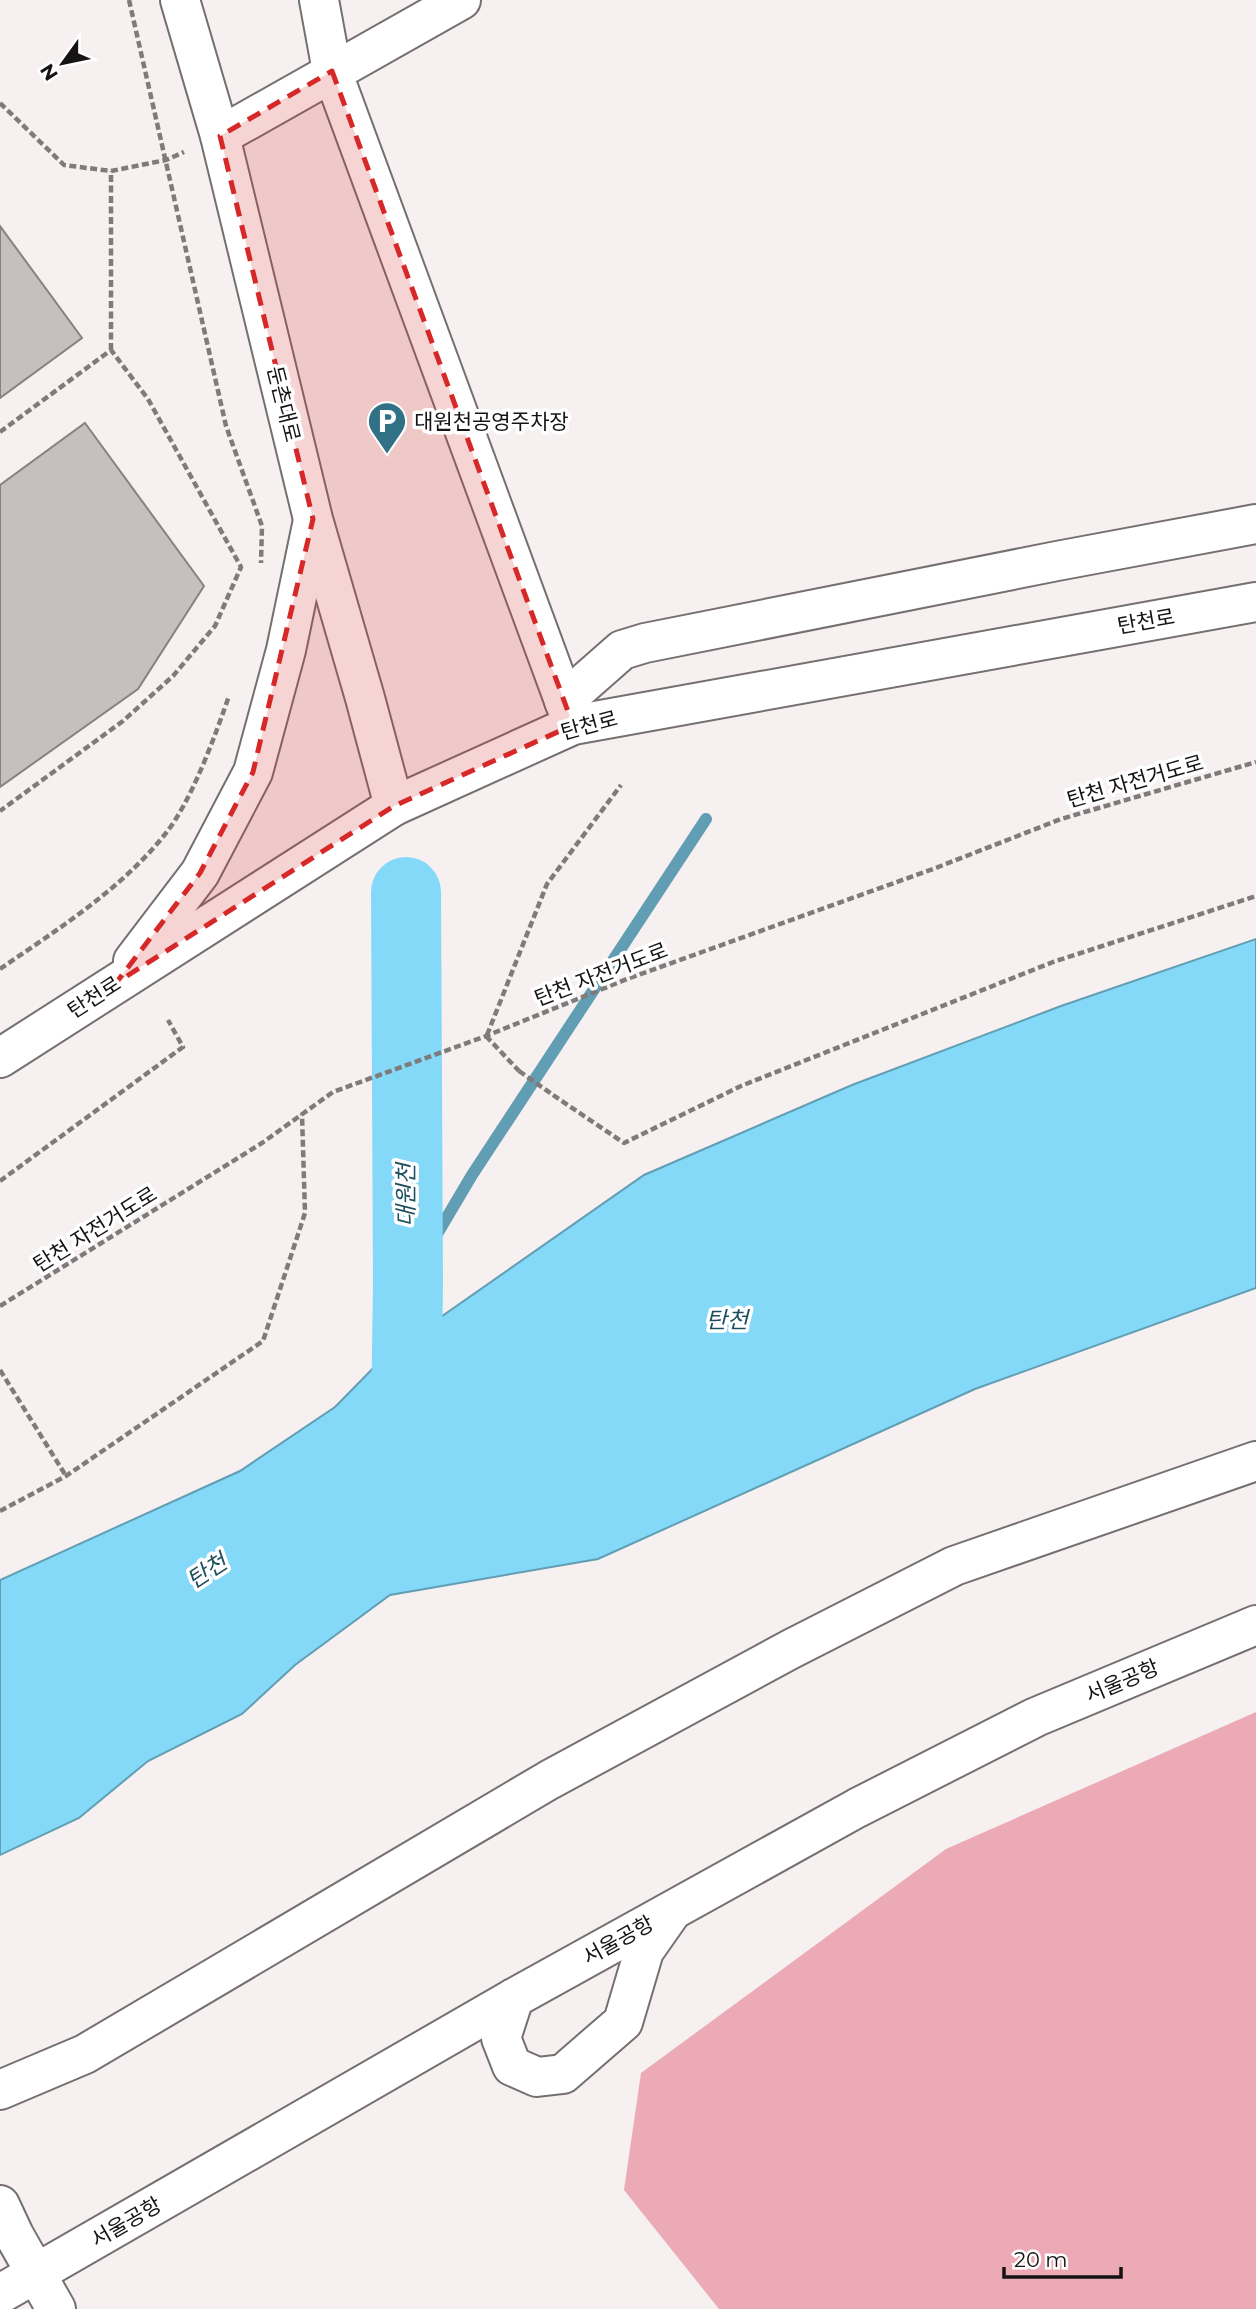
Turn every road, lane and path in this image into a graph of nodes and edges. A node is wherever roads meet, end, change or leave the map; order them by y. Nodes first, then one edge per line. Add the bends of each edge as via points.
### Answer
1 (129, 0) edge
2 (180, 0) edge
3 (319, 0) edge
4 (461, 0) edge
5 (332, 71) junction
6 (0, 103) edge
7 (220, 136) junction
8 (166, 160) junction
9 (111, 171) junction
10 (111, 350) junction
11 (0, 432) edge
12 (313, 519) junction
13 (1256, 524) edge
14 (261, 574) dead end
15 (1256, 601) edge
16 (233, 687) dead end
17 (568, 713) junction
18 (1256, 762) edge
19 (621, 785) dead end
20 (394, 806) junction
21 (0, 811) edge
22 (1256, 896) edge
23 (0, 969) edge
24 (116, 983) junction
25 (169, 1020) dead end
26 (486, 1036) junction
27 (0, 1058) edge
28 (302, 1114) junction
29 (0, 1181) edge
30 (0, 1306) edge
31 (0, 1370) edge
32 (1256, 1461) edge
33 (66, 1476) junction
34 (0, 1511) edge
35 (1256, 1625) edge
36 (673, 1910) junction
37 (514, 1998) junction
38 (0, 2090) edge
39 (0, 2205) edge
40 (36, 2274) junction
41 (0, 2294) edge
42 (56, 2309) edge

1 - 8 path
2 - 7 main road, 둔촌대로
3 - 5 main road
4 - 5 main road
5 - 7 main road
5 - 17 main road
6 - 9 path via 64,165
7 - 8 path
7 - 12 main road, 둔촌대로
8 - 9 path
8 - 14 path via 226,426 262,526
9 - 10 path
10 - 11 path
10 - 21 path via 148,399 241,566 215,625 173,676 124,721
12 - 20 main road, 둔촌대로
12 - 24 main road via 286,650 253,772 200,873
13 - 17 main road via 645,643 622,650
15 - 17 main road, 탄천로
16 - 23 path via 203,762 167,832 74,918
17 - 20 main road, 탄천로
18 - 26 path, 탄천 자전거도로 via 1061,819 566,1002
19 - 26 path via 547,884
20 - 24 main road, 탄천로
22 - 26 path, bridge via 1040,967 741,1086 624,1143 519,1071
24 - 27 main road, 탄천로
25 - 29 path via 183,1047
26 - 28 path, 탄천 자전거도로 via 332,1092
28 - 30 path, 탄천 자전거도로
28 - 33 path via 305,1213 263,1340
31 - 33 path
32 - 38 main road via 954,1566 549,1780 85,2054
33 - 34 path
35 - 36 main road, 서울공항 via 1036,1717 857,1808
36 - 37 main road, 서울공항
36 - 37 main road via 644,1951 623,2022 563,2074 537,2077 512,2066 501,2038
37 - 40 main road, 서울공항
39 - 40 main road
40 - 41 main road, 서울공항
40 - 42 main road

